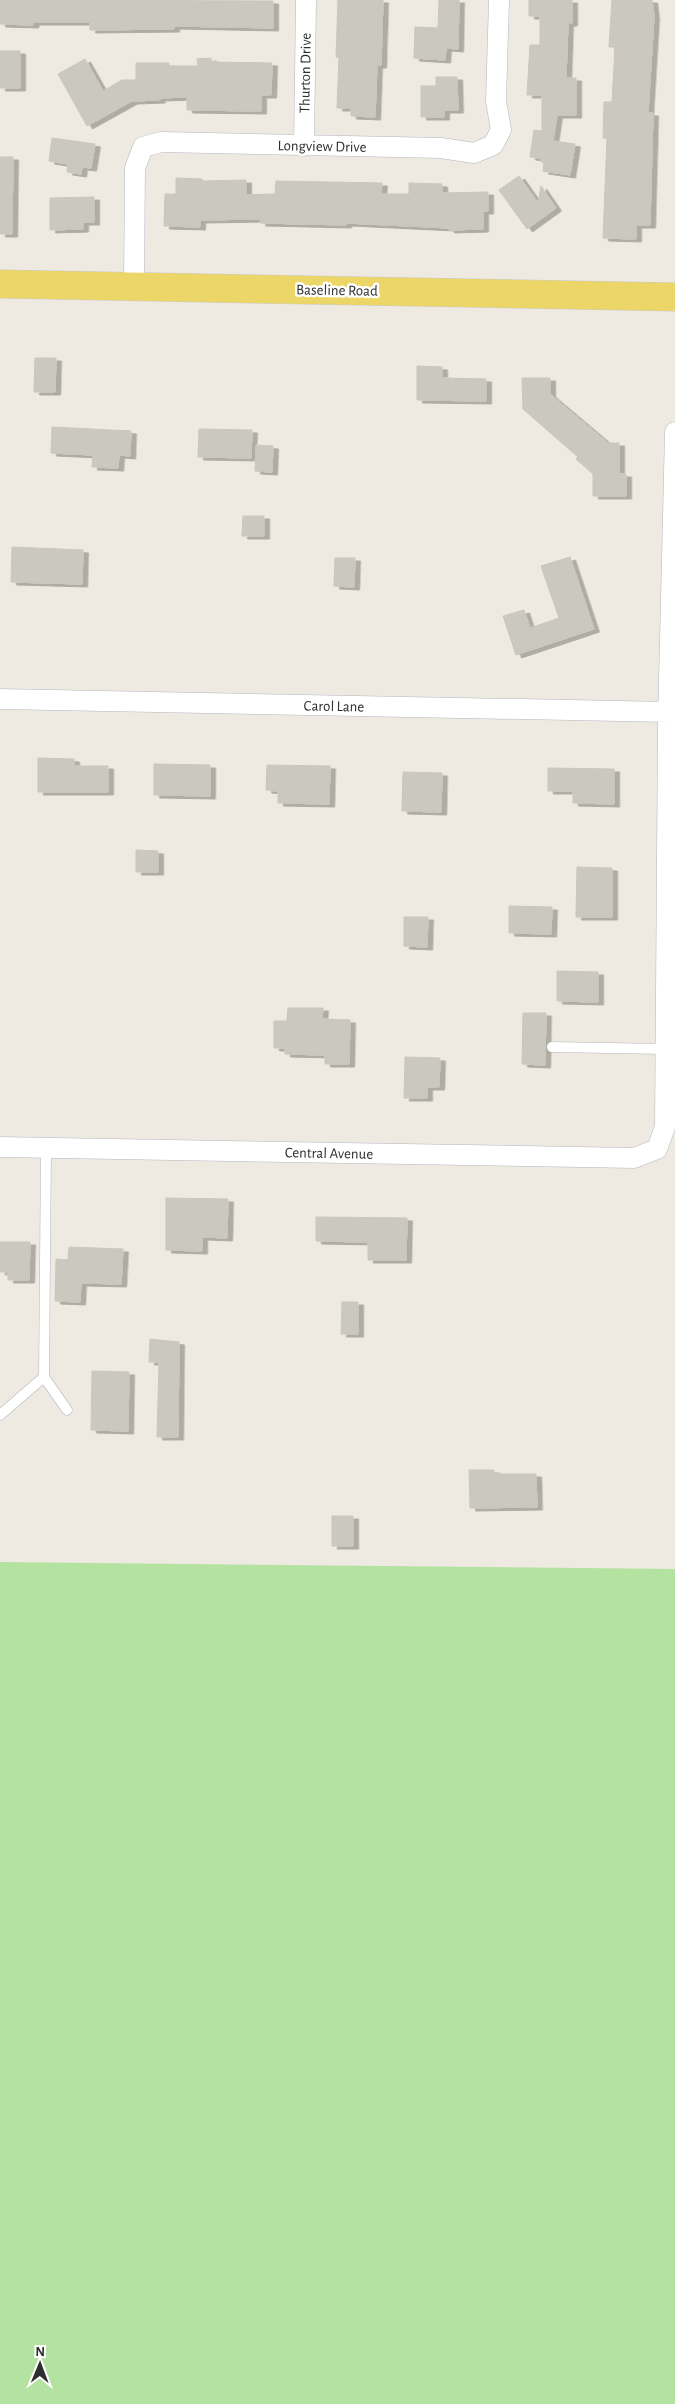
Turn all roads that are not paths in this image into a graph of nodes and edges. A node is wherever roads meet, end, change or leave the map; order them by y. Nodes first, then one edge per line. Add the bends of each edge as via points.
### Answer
1 (306, 0) edge
2 (499, 0) edge
3 (304, 146) junction
4 (0, 284) edge
5 (134, 286) junction
6 (675, 297) edge
7 (675, 432) edge
8 (0, 699) edge
9 (668, 712) junction
10 (552, 1047) dead end
11 (665, 1049) junction
12 (0, 1147) edge
13 (46, 1148) junction
14 (44, 1377) junction
15 (67, 1410) dead end
16 (0, 1415) edge

1 - 3 street, Thurton Drive
2 - 3 street, Longview Drive via 496,101 501,130 493,146 474,153 441,148
3 - 5 street, Longview Drive via 161,142 142,147 135,168
4 - 5 main road, Baseline Road
5 - 6 main road, Baseline Road
7 - 9 street
8 - 9 street, Carol Lane
9 - 11 street
10 - 11 lane
11 - 13 street, Central Avenue via 665,1127 657,1149 634,1158
12 - 13 street, Central Avenue
13 - 14 lane
14 - 15 lane
14 - 16 lane

